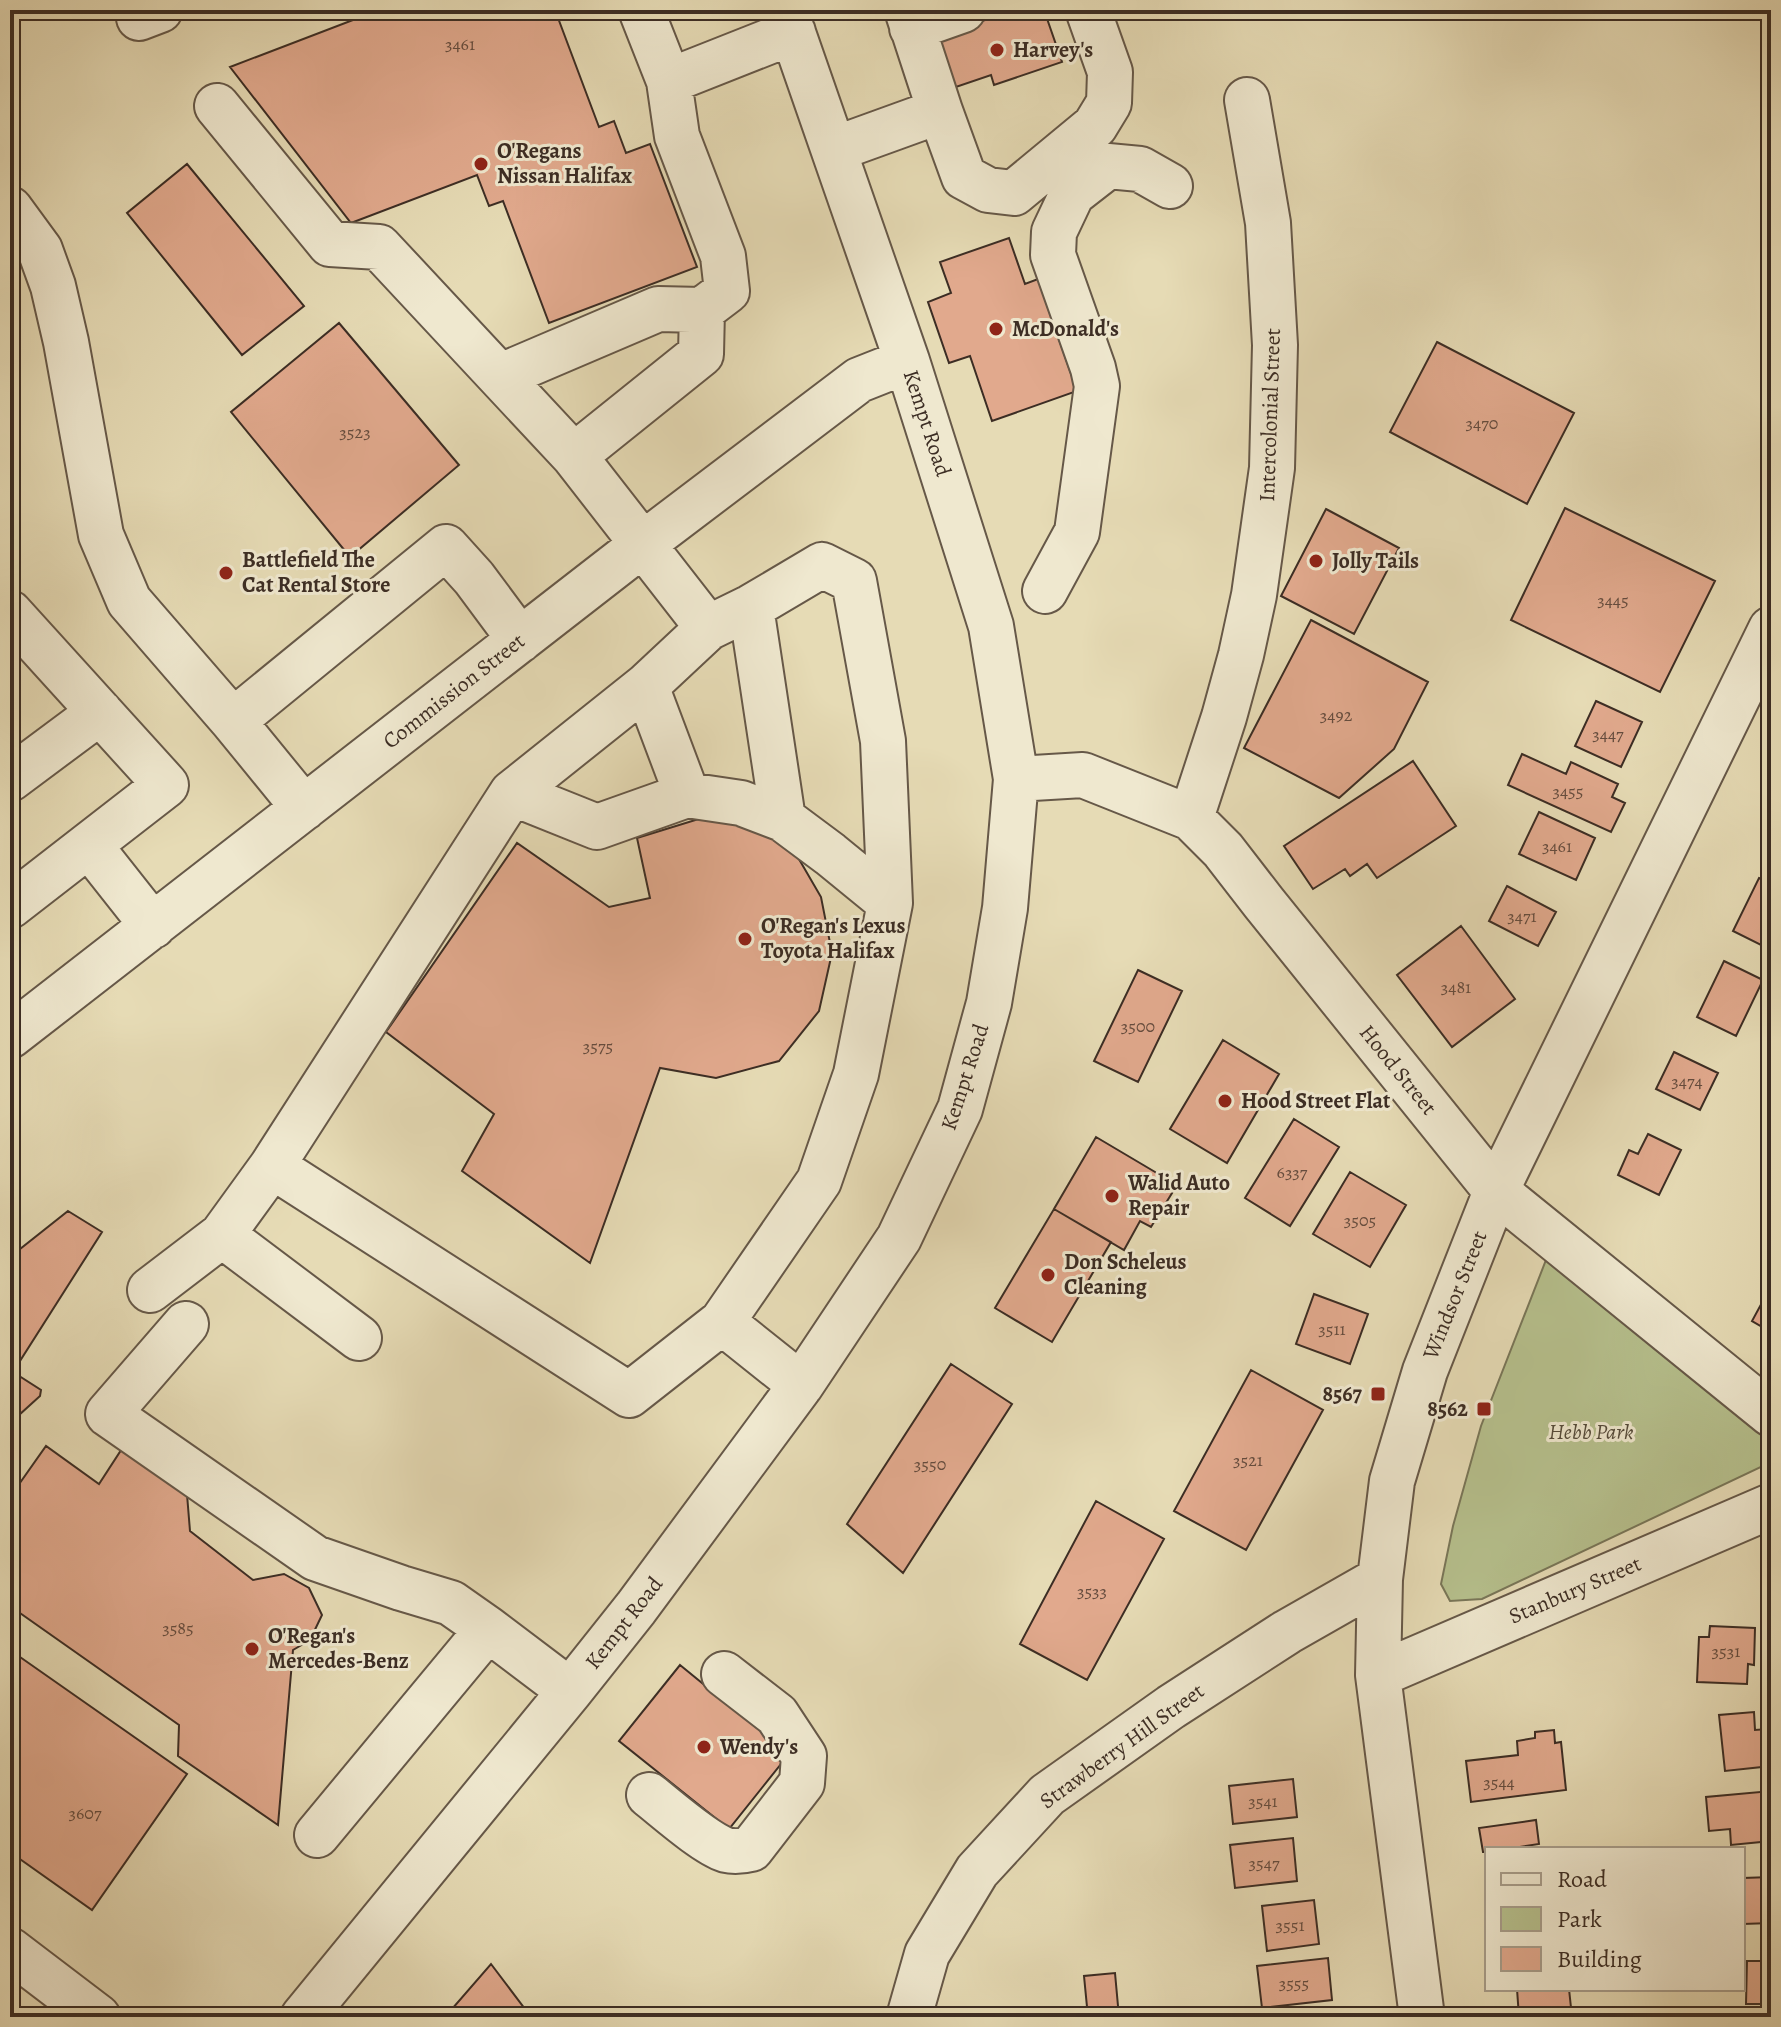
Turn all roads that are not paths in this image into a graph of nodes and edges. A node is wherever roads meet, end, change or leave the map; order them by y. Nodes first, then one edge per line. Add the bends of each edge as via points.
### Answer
1 (641, 10) edge
2 (963, 10) edge
3 (1088, 10) edge
4 (909, 19) edge
5 (789, 21) edge
6 (669, 81) junction
7 (1247, 100) dead end
8 (217, 106) dead end
9 (940, 111) junction
10 (835, 149) junction
11 (1170, 186) dead end
12 (10, 209) edge
13 (702, 310) junction
14 (907, 361) junction
15 (501, 376) junction
16 (1094, 415) dead end
17 (574, 456) junction
18 (643, 545) junction
19 (751, 607) junction
20 (708, 628) junction
21 (1771, 629) edge
22 (17, 633) edge
23 (520, 640) junction
24 (646, 686) junction
25 (100, 712) junction
26 (233, 721) junction
27 (10, 779) edge
28 (1016, 779) junction
29 (512, 793) junction
30 (687, 795) junction
31 (304, 808) junction
32 (1191, 818) junction
33 (783, 819) junction
34 (89, 845) junction
35 (890, 903) junction
36 (10, 906) edge
37 (153, 926) junction
38 (10, 1036) edge
39 (272, 1166) junction
40 (1496, 1191) junction
41 (222, 1235) junction
42 (150, 1290) dead end
43 (722, 1322) junction
44 (186, 1324) dead end
45 (359, 1338) dead end
46 (801, 1385) junction
47 (1771, 1414) edge
48 (1771, 1506) edge
49 (1380, 1579) junction
50 (488, 1629) junction
51 (724, 1674) dead end
52 (1378, 1675) junction
53 (570, 1691) junction
54 (649, 1795) dead end
55 (317, 1835) dead end
56 (10, 1950) edge
57 (98, 2017) edge
58 (303, 2017) edge
59 (909, 2017) edge
60 (1422, 2017) edge

1 - 6 street
2 - 4 street
3 - 9 street via 1110,72 1109,103 1095,126 1014,193 988,190 964,177
4 - 9 street
5 - 6 street
5 - 10 street, Kempt Road
6 - 13 street via 677,136 723,256 727,291
7 - 32 street, Intercolonial Street via 1268,223 1275,345 1272,468 1241,655
8 - 15 street via 330,244 379,247
9 - 10 street
10 - 14 street, Kempt Road
11 - 16 street via 1140,169 1108,166 1072,194 1054,232 1053,255 1097,386
12 - 26 street via 40,250 53,286 101,535 129,601
13 - 15 street via 658,309
13 - 17 street via 701,354
14 - 18 street, Commission Street via 859,380
14 - 28 street, Kempt Road via 991,626
15 - 17 street
17 - 18 street
18 - 20 street
18 - 23 street, Commission Street
19 - 20 street
19 - 33 street
19 - 35 street via 822,565 854,581 883,741
20 - 24 street
21 - 40 street, Windsor Street
22 - 25 street
23 - 26 street via 446,547
23 - 31 street, Commission Street
24 - 29 street
24 - 30 street
25 - 27 street
25 - 34 street via 166,785
26 - 31 street
28 - 32 street, Hood Street via 1083,775
28 - 46 street, Kempt Road via 1003,921 989,1003 960,1109 899,1238
29 - 30 street via 597,827
29 - 39 street
30 - 33 street via 741,803
31 - 37 street, Commission Street
32 - 40 street, Hood Street via 1223,850
33 - 35 street
34 - 36 street
34 - 37 street
35 - 43 street via 856,1074 819,1181
37 - 38 street, Commission Street
39 - 41 street
39 - 43 street via 629,1395
40 - 47 street, Hood Street
40 - 49 street, Windsor Street via 1421,1385 1392,1481
41 - 42 street
41 - 45 street
43 - 46 street
44 - 50 street via 108,1414 315,1558 451,1603
46 - 53 street, Kempt Road
48 - 52 street, Stanbury Street
49 - 52 street, Windsor Street
49 - 59 street, Strawberry Hill Street via 1171,1707 1047,1795 977,1871 927,1954
50 - 53 street
50 - 55 street
51 - 54 street via 777,1715 804,1756 802,1783 751,1849 742,1851 712,1844
52 - 60 street, Windsor Street
53 - 58 street, Kempt Road
56 - 57 street

